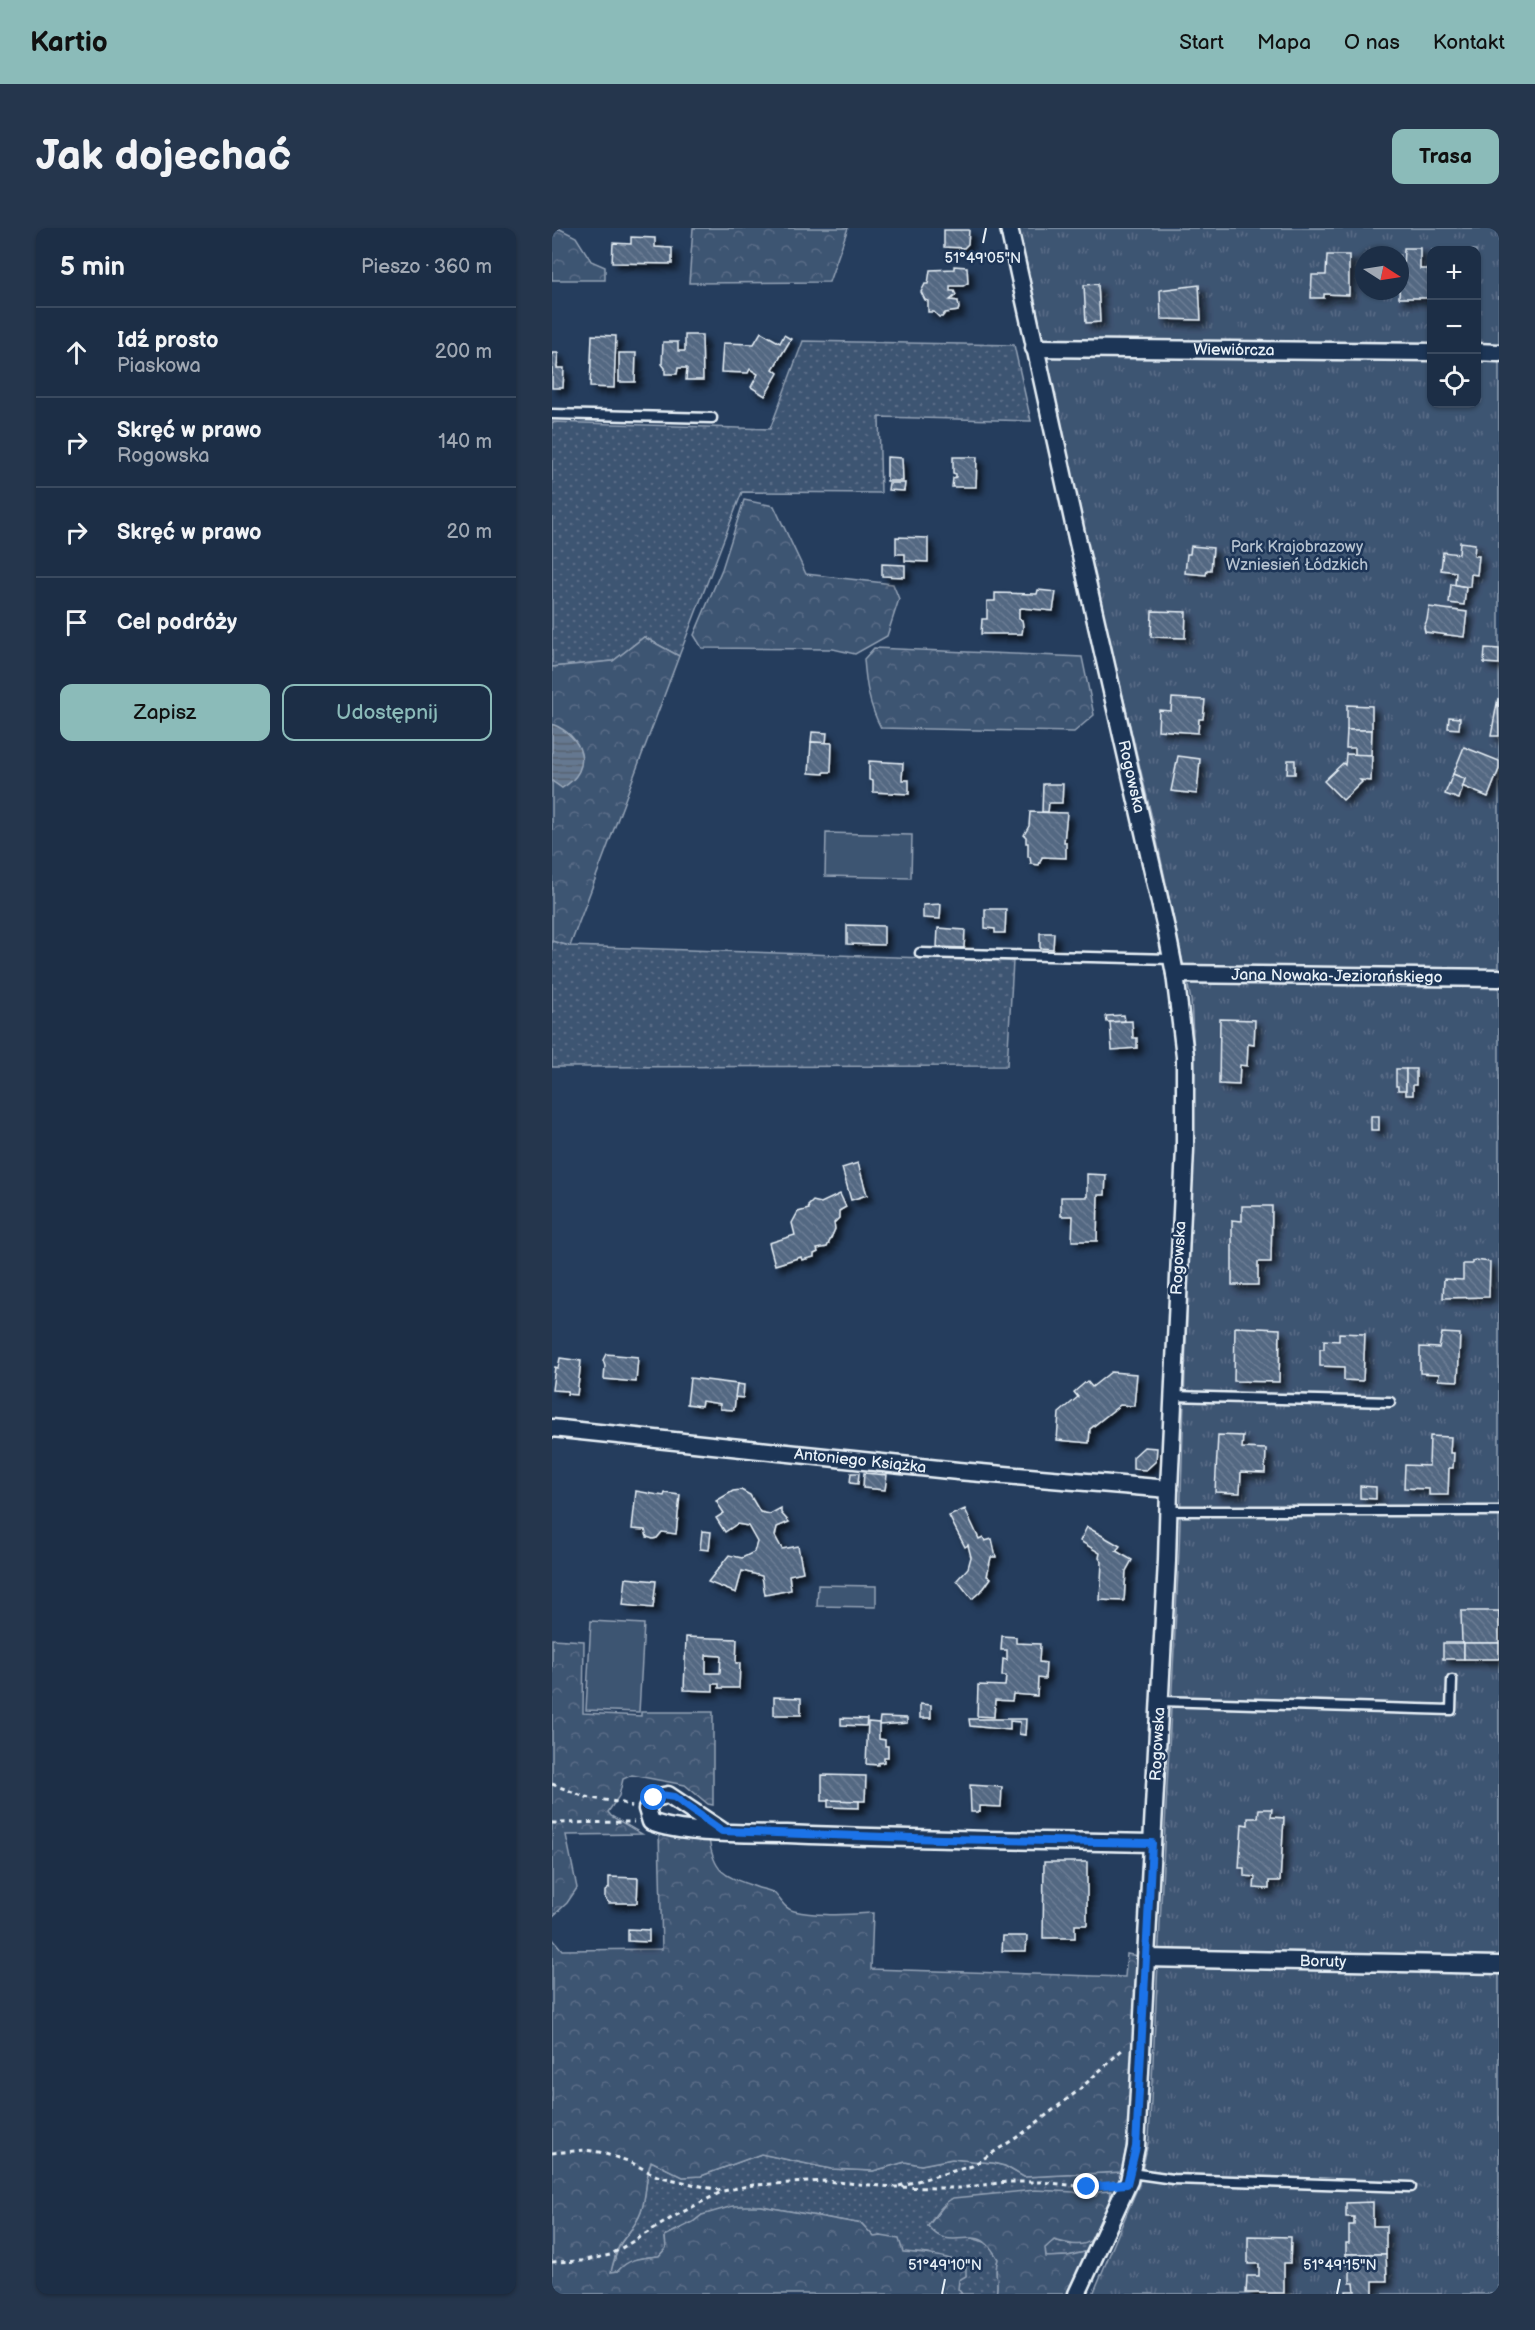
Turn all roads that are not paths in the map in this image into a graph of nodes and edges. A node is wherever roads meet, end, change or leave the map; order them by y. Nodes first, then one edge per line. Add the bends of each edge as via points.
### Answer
1 (1009, 228) edge
2 (1034, 348) junction
3 (1427, 352) edge
4 (1481, 352) edge
5 (1499, 352) edge
6 (552, 414) edge
7 (712, 418) dead end
8 (920, 953) dead end
9 (1174, 966) junction
10 (1499, 978) edge
11 (1173, 1396) junction
12 (1390, 1402) dead end
13 (552, 1428) edge
14 (1168, 1489) junction
15 (1168, 1511) junction
16 (1499, 1511) edge
17 (1452, 1680) dead end
18 (1160, 1701) junction
19 (722, 1831) junction
20 (1152, 1843) junction
21 (1146, 1958) junction
22 (1499, 1965) edge
23 (1129, 2179) junction
24 (1411, 2187) dead end
25 (1077, 2294) edge

1 - 2 street, Rogowska
2 - 3 street, Wiewiórcza
2 - 9 street, Rogowska
4 - 5 street
6 - 7 lane
8 - 9 lane
9 - 10 street, Jana Nowaka-Jeziorańskiego
9 - 11 street, Rogowska via 1185,1056 1185,1140
11 - 12 lane
11 - 14 street, Rogowska
13 - 14 street, Antoniego Książka
14 - 15 street, Rogowska
15 - 16 lane
15 - 18 street, Rogowska
17 - 18 lane via 1451,1710
18 - 20 street, Rogowska
19 - 19 street via 668,1796 654,1798 647,1809 649,1818 680,1828
19 - 20 street
20 - 21 street, Rogowska
21 - 22 street, Boruty
21 - 23 street, Rogowska via 1136,2147
23 - 24 lane
23 - 25 street, Rogowska

